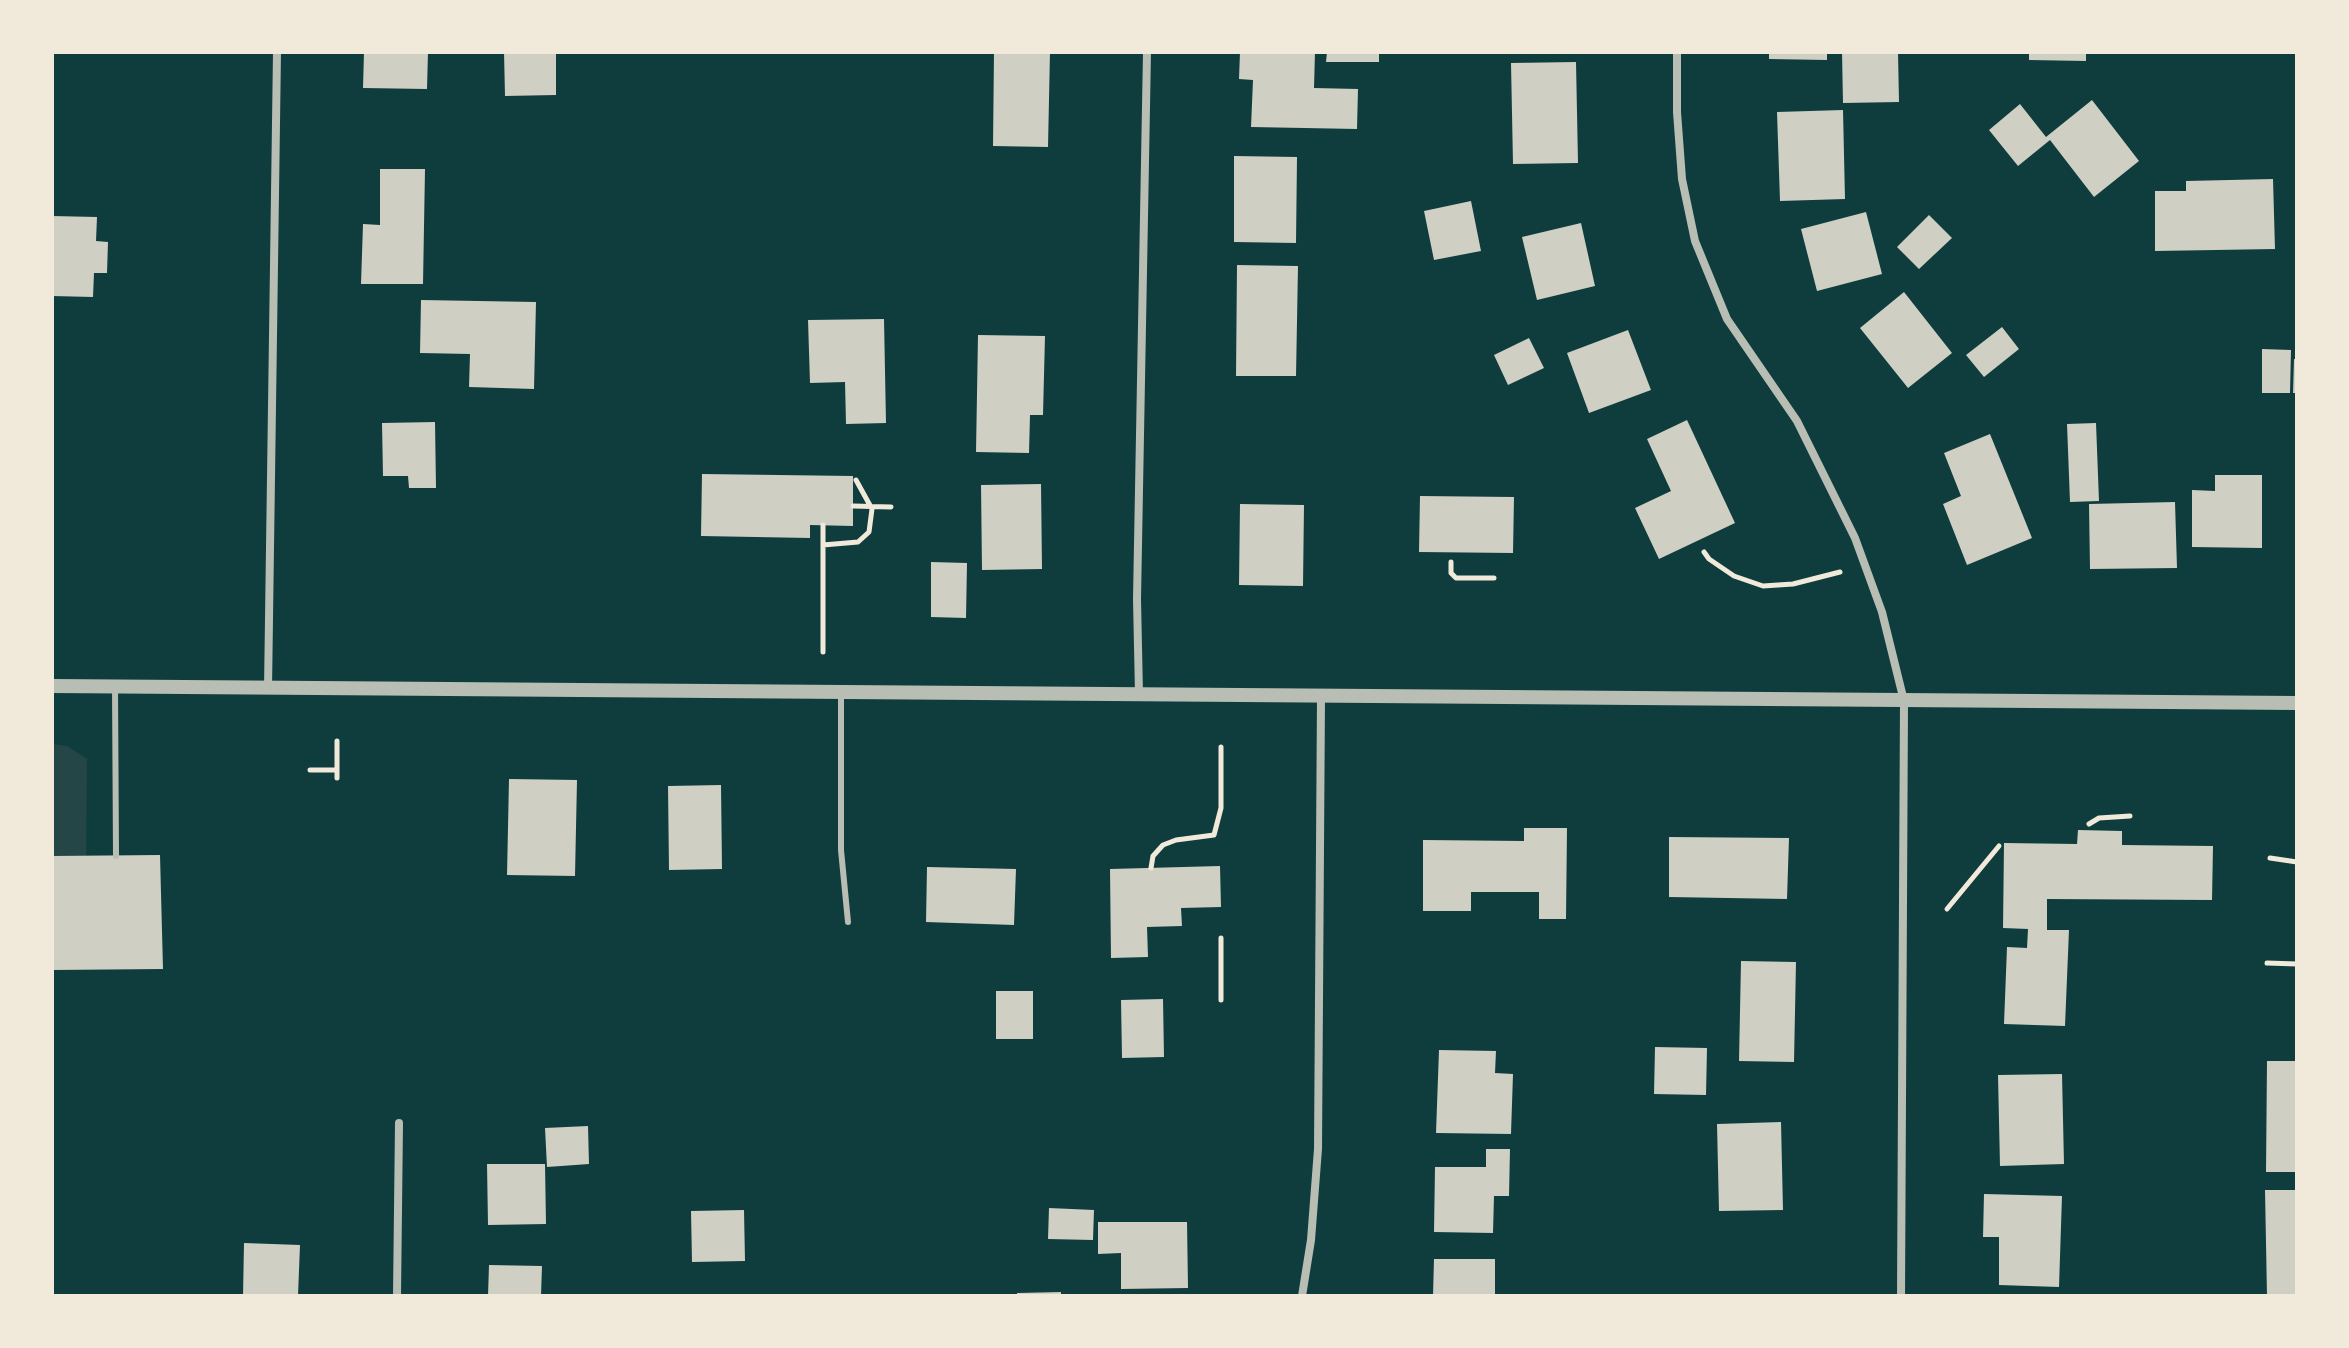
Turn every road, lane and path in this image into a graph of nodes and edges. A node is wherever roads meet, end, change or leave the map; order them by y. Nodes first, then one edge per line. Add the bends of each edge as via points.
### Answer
1 (277, 52) edge
2 (1147, 52) edge
3 (1677, 52) edge
4 (856, 480) dead end
5 (853, 506) dead end
6 (870, 506) junction
7 (891, 507) dead end
8 (823, 525) dead end
9 (823, 545) junction
10 (1704, 552) dead end
11 (1451, 562) dead end
12 (1841, 572) dead end
13 (1494, 578) dead end
14 (823, 652) dead end
15 (52, 686) edge
16 (115, 687) junction
17 (268, 689) junction
18 (841, 693) junction
19 (1139, 694) junction
20 (1321, 697) junction
21 (1904, 701) junction
22 (2297, 703) edge
23 (337, 741) dead end
24 (1221, 747) dead end
25 (310, 770) dead end
26 (337, 770) junction
27 (337, 778) dead end
28 (2130, 816) dead end
29 (2089, 824) dead end
30 (1999, 846) dead end
31 (116, 856) dead end
32 (2270, 858) dead end
33 (2297, 862) edge
34 (1151, 868) dead end
35 (1947, 909) dead end
36 (848, 922) dead end
37 (1221, 938) dead end
38 (2267, 963) dead end
39 (2297, 964) edge
40 (1221, 1000) dead end
41 (399, 1123) dead end
42 (397, 1296) edge
43 (1302, 1296) edge
44 (1901, 1296) edge

1 - 17 street
2 - 19 street
3 - 21 street via 1682,179 1695,241 1727,319 1797,421 1855,538 1882,612
4 - 6 path
5 - 6 path
6 - 7 path
6 - 9 path via 865,538
8 - 9 path
9 - 14 path
10 - 12 path via 1734,576 1763,586
11 - 13 path via 1456,578
15 - 16 street
16 - 17 street
16 - 31 lane
17 - 18 street
18 - 19 street
18 - 36 lane via 841,850
19 - 20 street
20 - 21 street
20 - 43 street via 1318,1149
21 - 22 street
21 - 44 street
23 - 26 path
24 - 34 path via 1221,808 1214,835 1163,845
25 - 26 path
26 - 27 path
28 - 29 path
30 - 35 path
32 - 33 path
37 - 40 path
38 - 39 path
41 - 42 street

